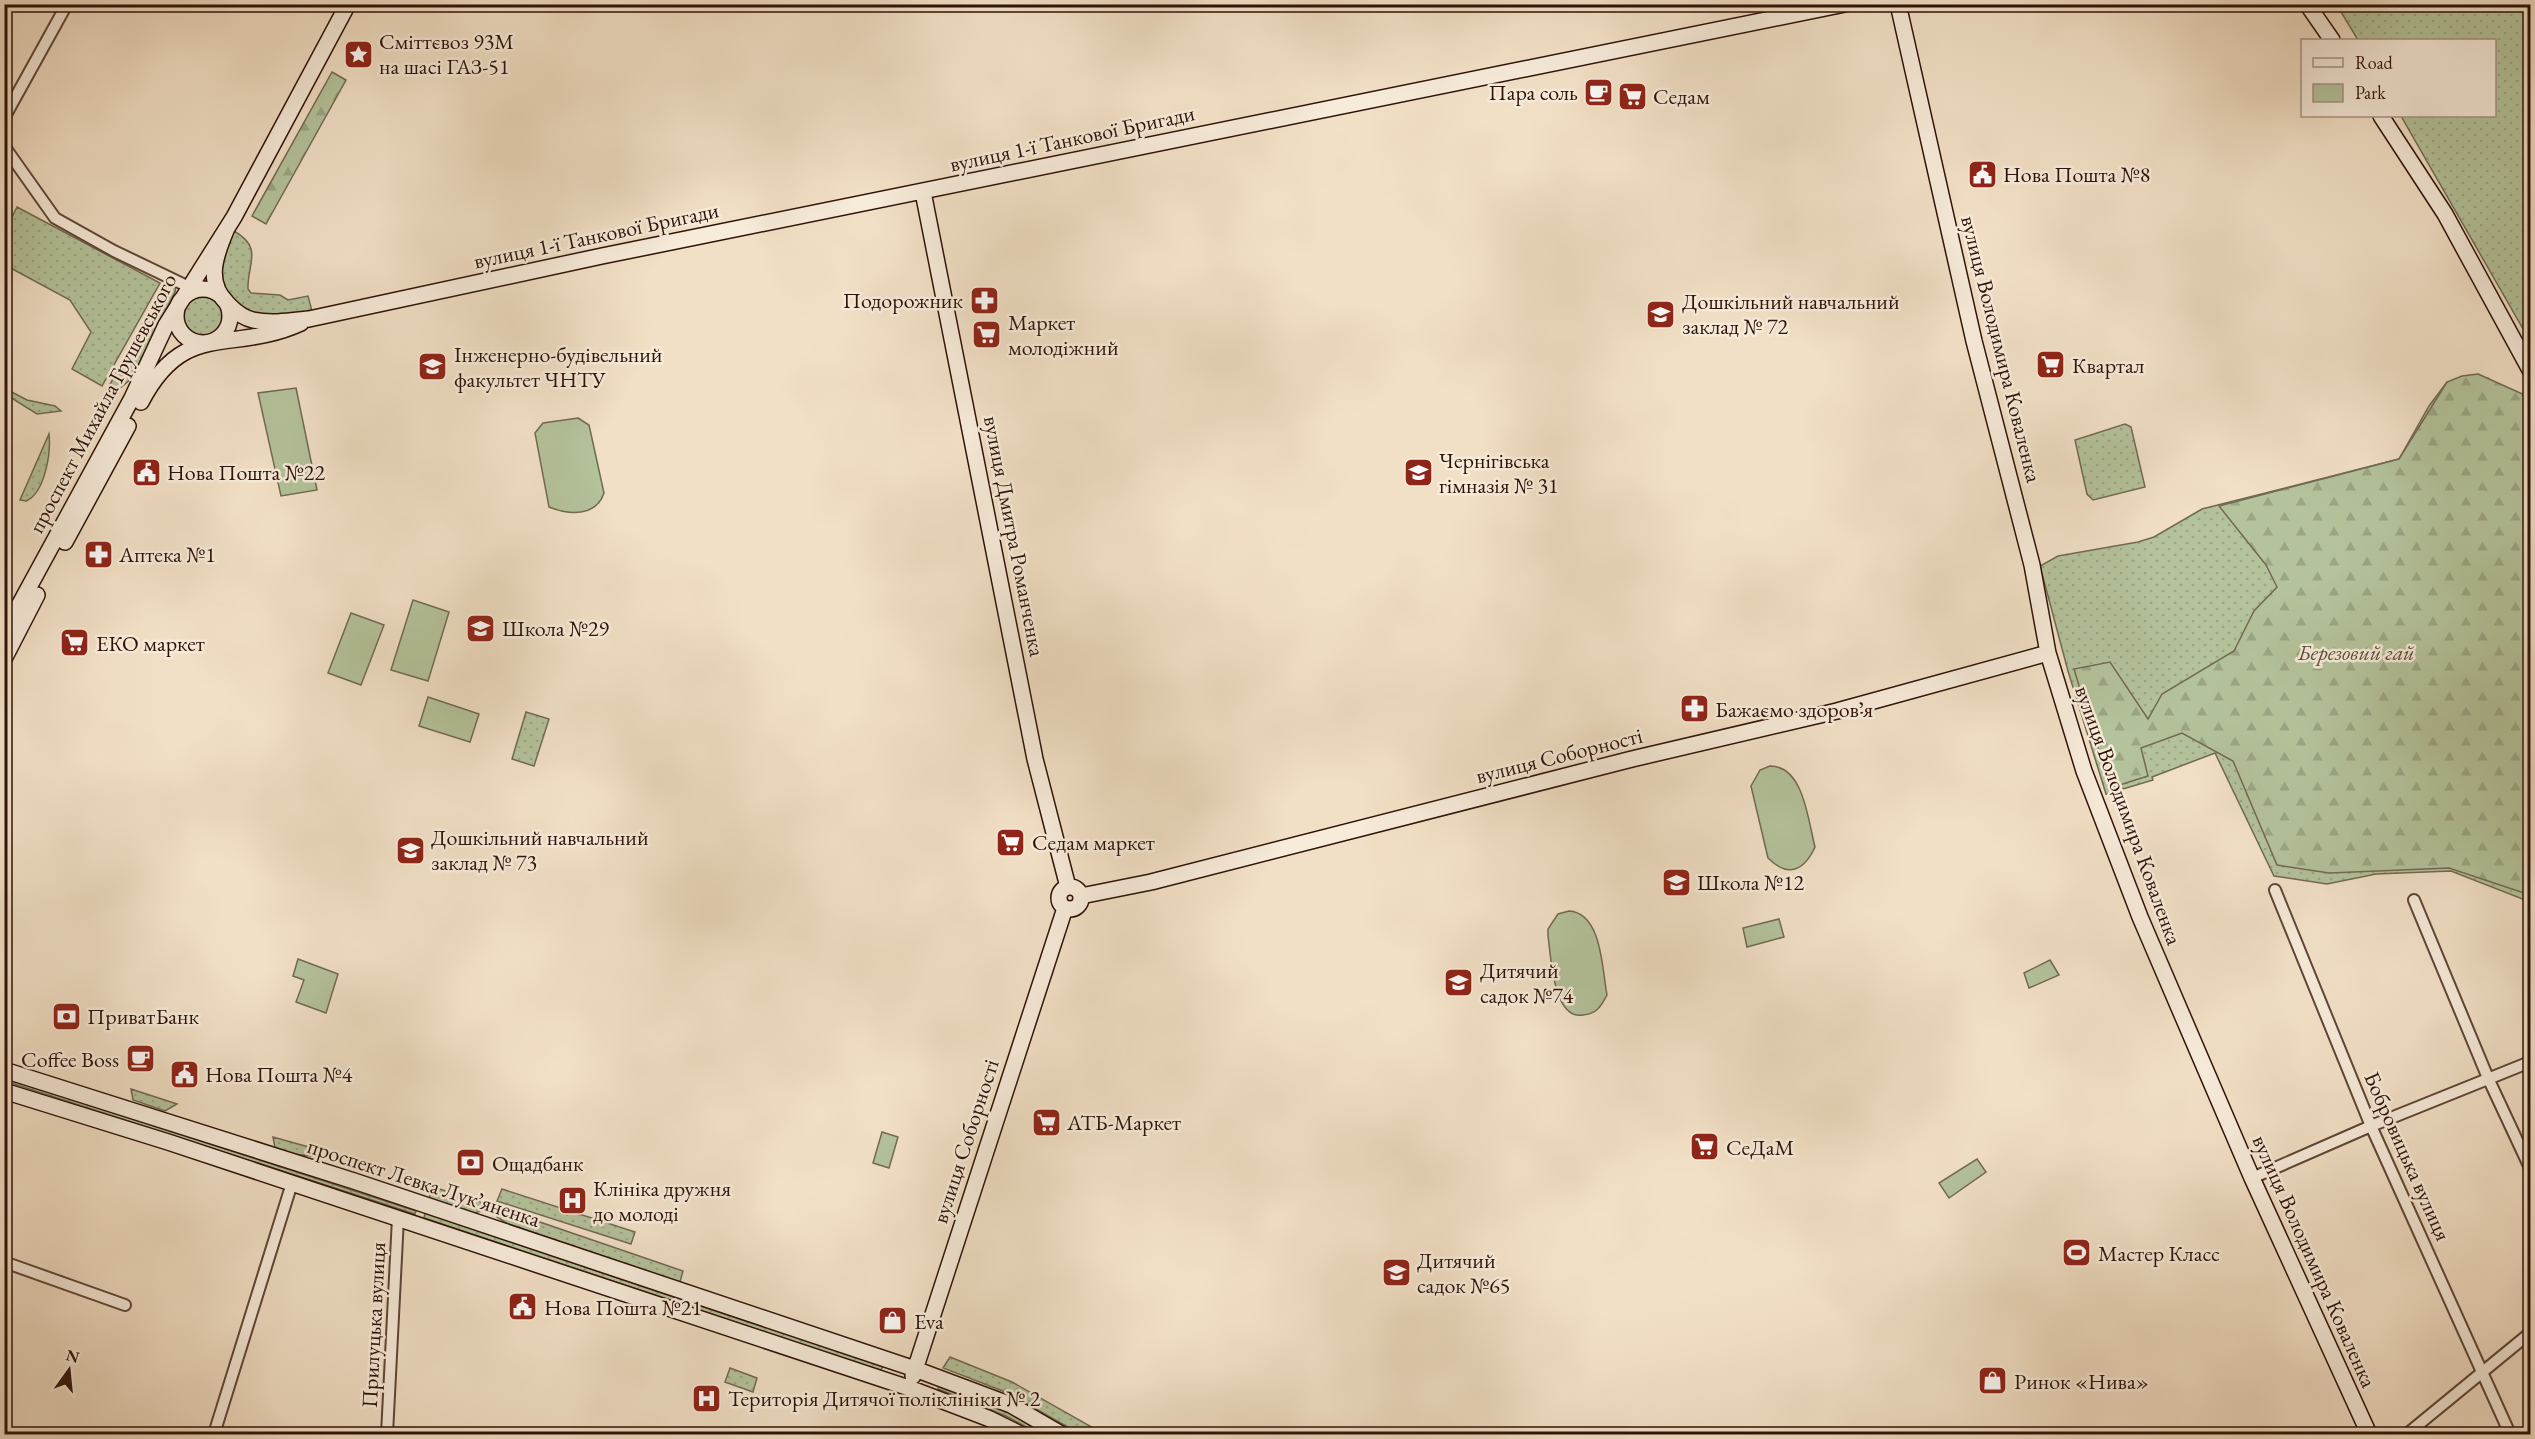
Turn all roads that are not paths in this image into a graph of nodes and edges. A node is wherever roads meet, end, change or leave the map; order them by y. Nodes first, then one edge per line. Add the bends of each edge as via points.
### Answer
1 (67, 4) edge
2 (348, 4) edge
3 (1845, 4) edge
4 (1898, 4) edge
5 (2307, 4) edge
6 (2331, 39) edge
7 (2382, 117) edge
8 (4, 118) edge
9 (4, 146) edge
10 (923, 192) junction
11 (227, 228) junction
12 (196, 288) junction
13 (225, 302) junction
14 (179, 303) junction
15 (309, 319) junction
16 (209, 343) junction
17 (2530, 370) edge
18 (4, 633) edge
19 (2048, 653) junction
20 (4, 659) edge
21 (1068, 887) junction
22 (2275, 890) dead end
23 (1081, 896) junction
24 (2414, 900) dead end
25 (1065, 908) junction
26 (2530, 1062) edge
27 (4, 1070) edge
28 (2488, 1078) junction
29 (4, 1091) edge
30 (2371, 1126) junction
31 (2530, 1168) edge
32 (2252, 1178) junction
33 (292, 1183) junction
34 (398, 1218) junction
35 (4, 1262) edge
36 (125, 1305) dead end
37 (2530, 1333) edge
38 (915, 1369) junction
39 (2485, 1373) junction
40 (909, 1388) junction
41 (214, 1434) edge
42 (387, 1434) edge
43 (1020, 1434) edge
44 (1061, 1434) edge
45 (2369, 1434) edge
46 (2407, 1434) edge
47 (2510, 1434) edge

1 - 8 street
2 - 11 main road, проспект Михайла Грушевського
3 - 10 main road, вулиця 1-ї Танкової Бригади
4 - 19 main road, вулиця Володимира Коваленка via 1974,341 2032,565
5 - 6 main road
7 - 17 main road via 2445,214
9 - 12 street via 55,218 114,251
10 - 15 main road, вулиця 1-ї Танкової Бригади
10 - 21 main road, вулиця Дмитра Романченка via 1035,759
11 - 12 main road, проспект Михайла Грушевського
11 - 13 main road, проспект Михайла Грушевського via 213,273 215,286
12 - 13 main road via 219,295
12 - 14 main road, проспект Михайла Грушевського
13 - 15 main road, вулиця 1-ї Танкової Бригади via 251,319
13 - 16 main road via 229,309 228,326
14 - 16 main road via 178,328 191,341
14 - 18 main road, проспект Михайла Грушевського
15 - 16 main road, вулиця 1-ї Танкової Бригади via 281,332
16 - 20 main road, проспект Михайла Грушевського via 181,352 148,387
19 - 23 main road, вулиця Соборності via 1837,711
19 - 32 main road, вулиця Володимира Коваленка via 2118,865
21 - 23 main road via 1075,888
21 - 25 main road, вулиця Соборності via 1059,897
22 - 30 street, Бобровицька вулиця
23 - 25 main road, вулиця Соборності via 1075,908
24 - 28 street
25 - 38 main road, вулиця Соборності
26 - 28 street
27 - 38 main road, проспект Левка Лукʼяненка via 354,1181
28 - 30 street
28 - 31 street
29 - 33 main road, проспект Левка Лукʼяненка
30 - 32 street
30 - 39 street, Бобровицька вулиця
32 - 45 main road, вулиця Володимира Коваленка
33 - 34 main road, проспект Левка Лукʼяненка
33 - 41 street
34 - 40 main road, проспект Левка Лукʼяненка
34 - 42 street, Прилуцька вулиця
35 - 36 street
37 - 39 street
38 - 40 main road, вулиця Соборності
38 - 44 main road, проспект Левка Лукʼяненка via 1011,1405
39 - 46 street
39 - 47 street, Бобровицька вулиця
40 - 43 main road, проспект Левка Лукʼяненка

